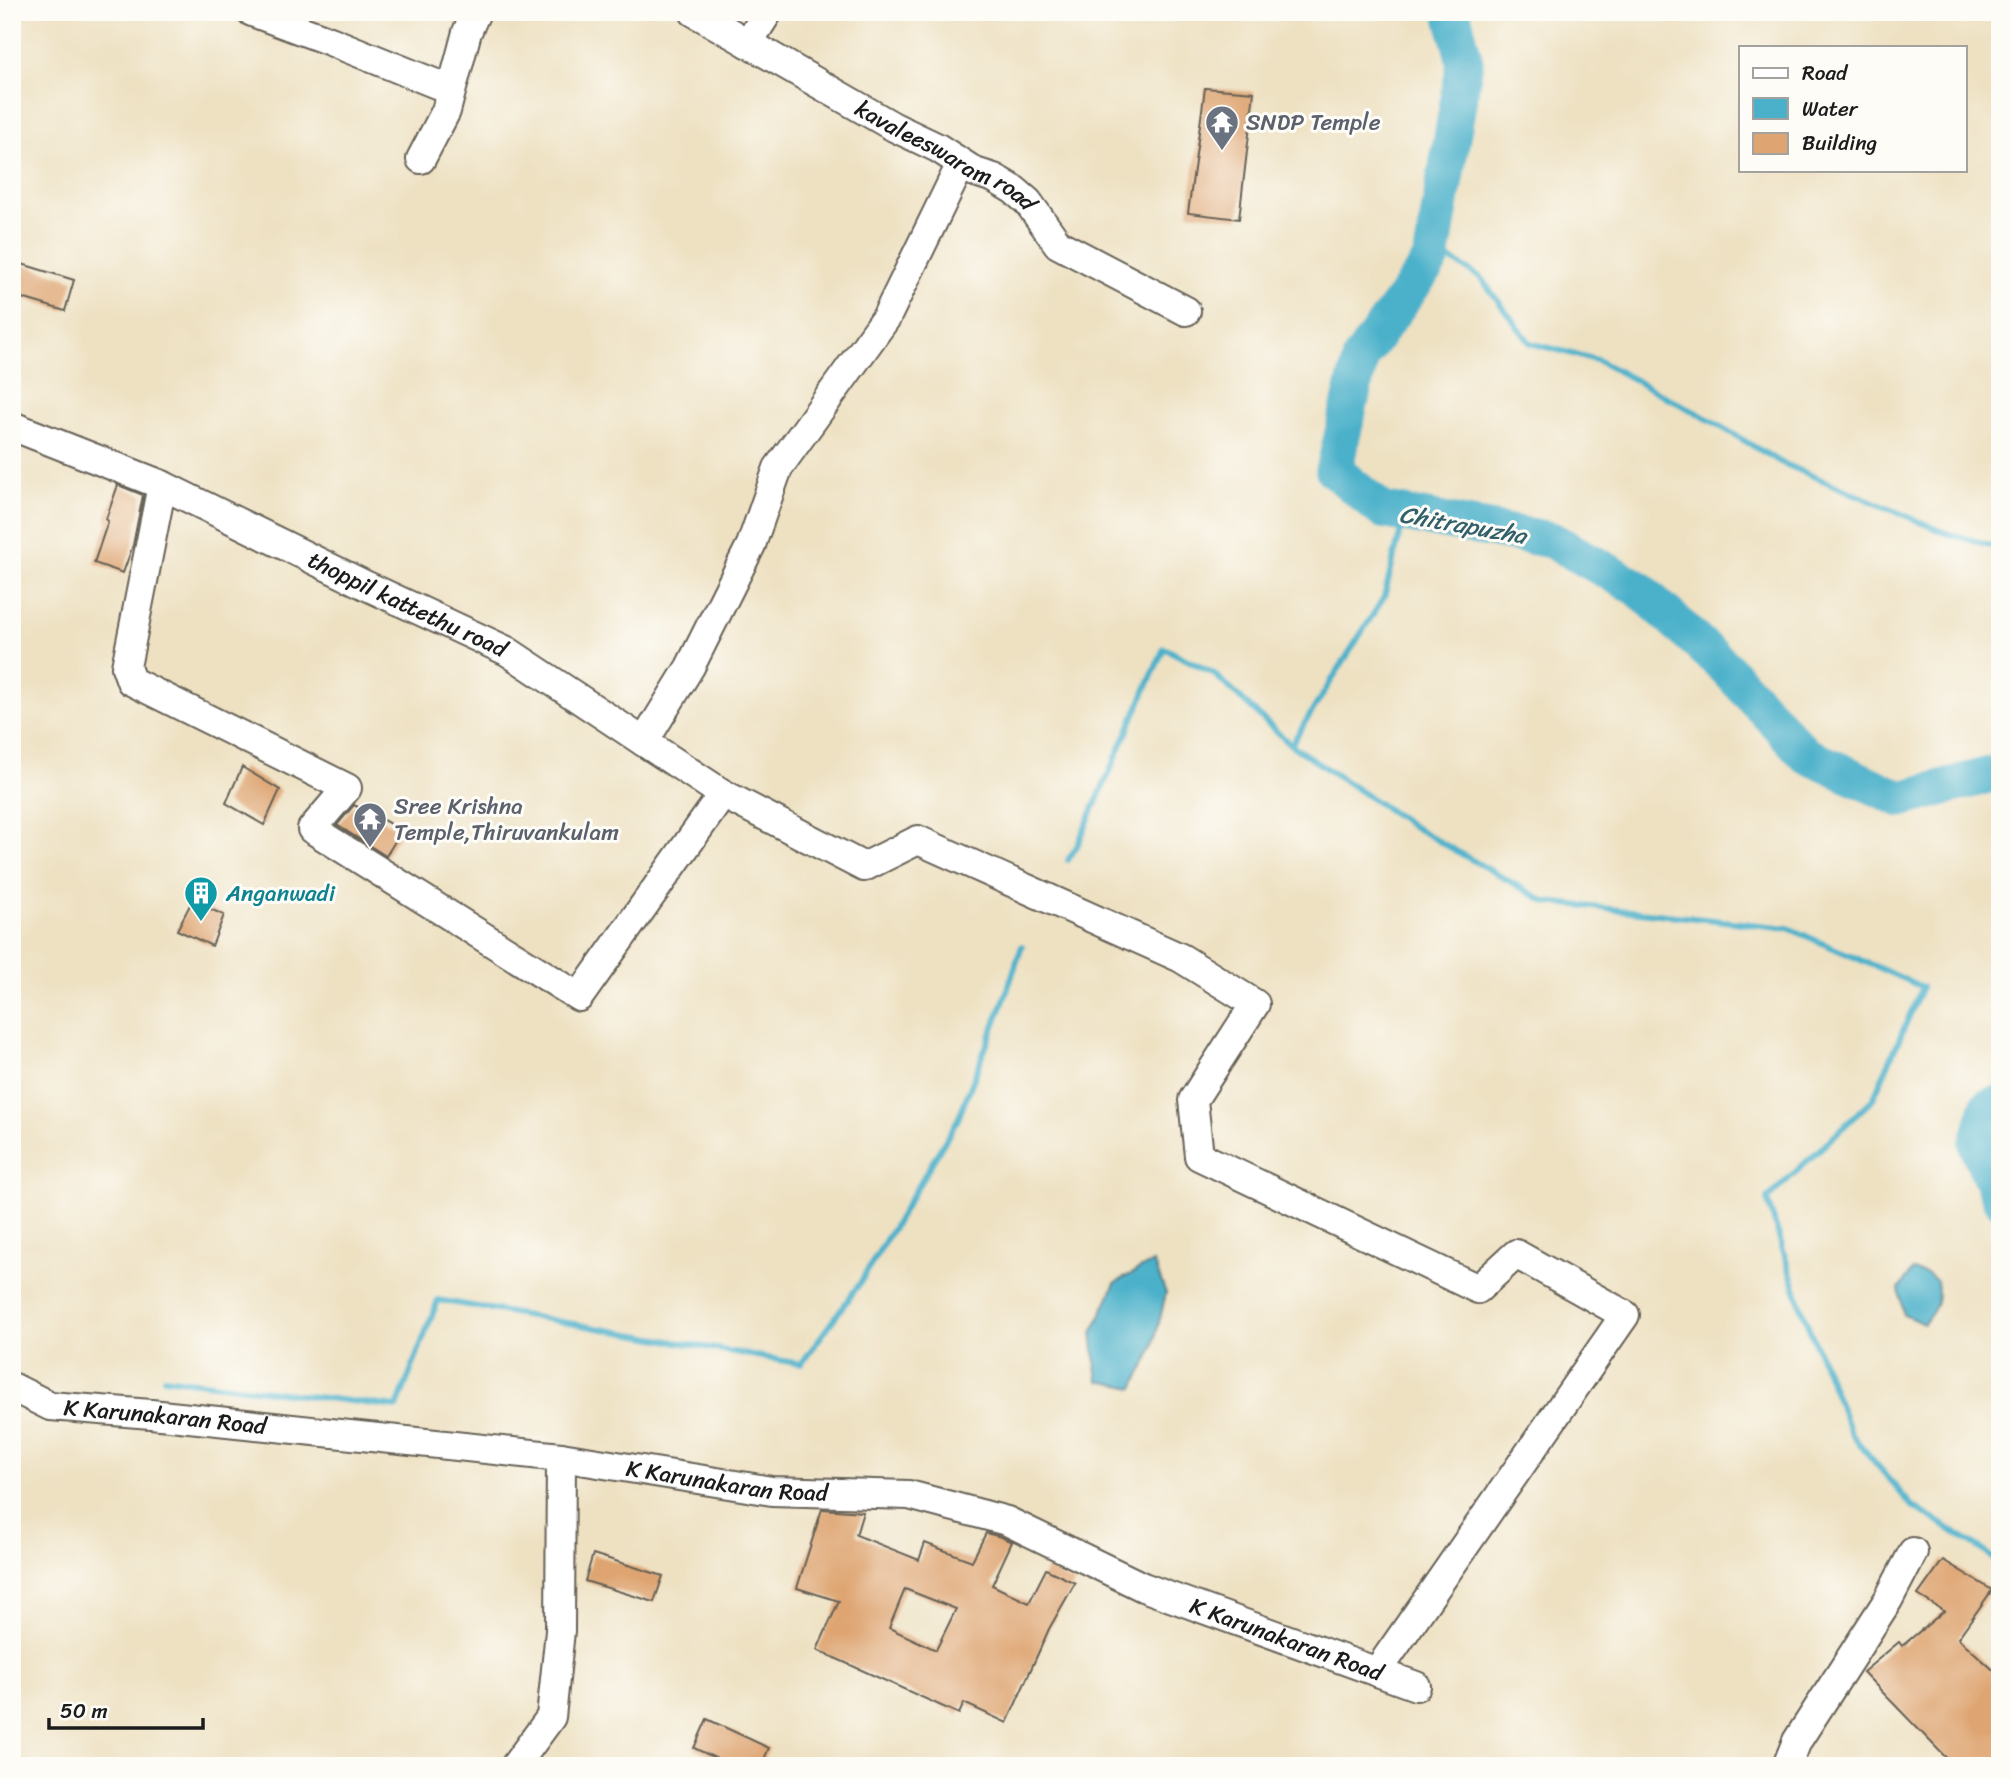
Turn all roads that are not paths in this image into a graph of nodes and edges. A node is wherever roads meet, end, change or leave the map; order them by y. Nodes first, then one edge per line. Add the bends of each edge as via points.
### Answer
1 (252, 12) edge
2 (476, 12) edge
3 (694, 12) edge
4 (768, 12) edge
5 (748, 43) junction
6 (451, 90) junction
7 (421, 159) dead end
8 (961, 164) junction
9 (1186, 311) dead end
10 (12, 426) edge
11 (162, 485) junction
12 (644, 742) junction
13 (723, 794) junction
14 (12, 1387) edge
15 (561, 1457) junction
16 (1913, 1552) dead end
17 (1377, 1672) junction
18 (1416, 1686) dead end
19 (515, 1766) edge
20 (1787, 1766) edge

1 - 6 street
2 - 6 street
3 - 5 street, kavaleeswaram road
4 - 5 street
5 - 8 street, kavaleeswaram road
6 - 7 street via 446,111
8 - 9 street, kavaleeswaram road via 1014,190 1058,244
8 - 12 street via 886,318 778,468 751,545 690,667
10 - 11 street, thoppil kattethu road
11 - 12 street, thoppil kattethu road via 507,651
11 - 13 street via 126,667 131,681 347,788 312,829 579,997
12 - 13 street, thoppil kattethu road
13 - 17 street, thoppil kattethu road via 864,867 918,840 1181,958 1255,1004 1194,1100 1199,1156 1478,1289 1516,1254 1625,1315
14 - 15 street, K Karunakaran Road via 50,1406
15 - 17 street, K Karunakaran Road via 772,1491 909,1495 1007,1521 1143,1587
15 - 19 street via 560,1631 551,1717
16 - 20 street via 1888,1600 1797,1741
17 - 18 street, K Karunakaran Road

